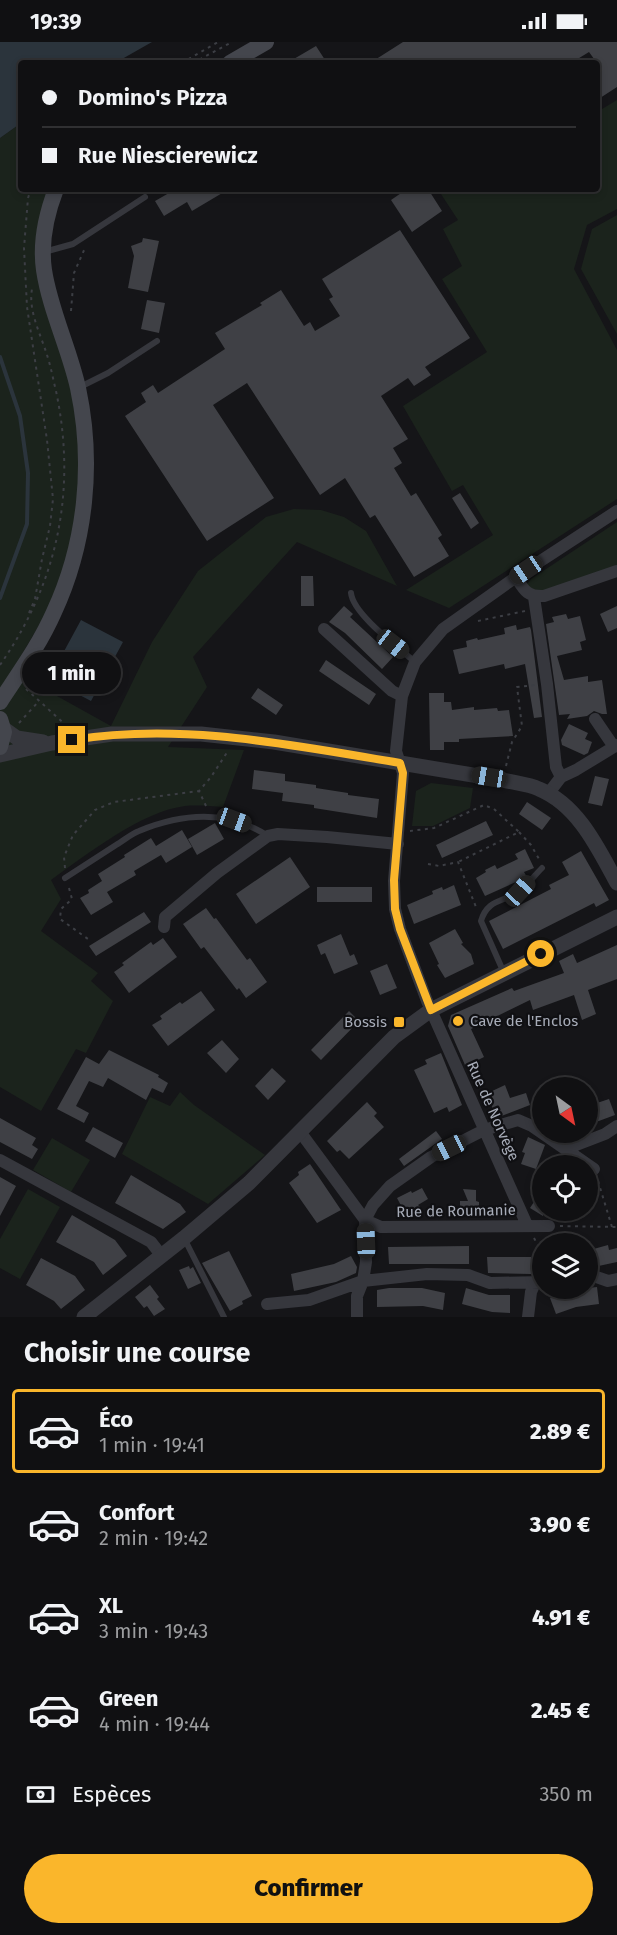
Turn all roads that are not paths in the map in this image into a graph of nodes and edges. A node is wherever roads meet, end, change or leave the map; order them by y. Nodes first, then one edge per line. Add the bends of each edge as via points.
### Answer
1 (266, 42) edge
2 (235, 60) edge
3 (55, 192) edge
4 (146, 197) dead end
5 (43, 252) junction
6 (157, 341) dead end
7 (78, 388) junction
8 (617, 511) edge
9 (617, 571) edge
10 (516, 577) junction
11 (351, 592) dead end
12 (534, 602) junction
13 (324, 629) dead end
14 (415, 662) junction
15 (402, 696) junction
16 (0, 702) edge
17 (595, 719) dead end
18 (8, 723) edge
19 (52, 743) junction
20 (616, 746) edge
21 (0, 747) edge
22 (0, 755) edge
23 (400, 763) junction
24 (561, 777) junction
25 (548, 794) junction
26 (268, 836) junction
27 (398, 838) junction
28 (542, 868) road end
29 (65, 878) road end
30 (617, 883) edge
31 (617, 917) edge
32 (164, 927) dead end
33 (504, 973) junction
34 (431, 1010) junction
35 (617, 1126) edge
36 (484, 1130) junction
37 (301, 1132) junction
38 (566, 1149) junction
39 (574, 1155) edge
40 (0, 1160) edge
41 (365, 1220) junction
42 (527, 1225) junction
43 (549, 1226) road end
44 (184, 1238) junction
45 (161, 1256) junction
46 (598, 1278) edge
47 (617, 1279) edge
48 (363, 1281) junction
49 (532, 1282) edge
50 (532, 1291) edge
51 (267, 1304) dead end
52 (84, 1317) edge
53 (224, 1317) edge
54 (357, 1317) edge
55 (528, 1317) edge

1 - 2 main road
3 - 5 main road via 43,235
4 - 5 lane via 73,243
5 - 7 main road via 44,270
6 - 7 lane
7 - 16 main road via 86,486 72,566 54,613
8 - 10 street, Rue de Norvège
9 - 12 street
10 - 12 street
10 - 14 street, Rue de Norvège via 442,629
11 - 14 lane via 356,608
12 - 24 street via 556,767
13 - 15 street via 392,692
14 - 15 street, Rue de Norvège
15 - 23 street, Rue de Norvège via 396,752
17 - 20 street
18 - 19 street via 20,740
18 - 21 main road
19 - 22 street
19 - 23 street via 112,734 201,734
20 - 24 street
23 - 25 street via 503,780
23 - 27 street, Rue de Norvège via 403,773
24 - 25 street
25 - 30 street via 562,802 591,835
26 - 27 street
26 - 29 lane via 234,820 210,815 188,817 138,831
26 - 32 street via 165,917
27 - 34 street, Rue de Norvège via 395,909
28 - 33 lane via 520,891 491,904 483,914 481,921
31 - 33 street
33 - 34 street
34 - 36 street, Rue de Norvège
34 - 37 street via 394,1037
35 - 38 street
36 - 38 street via 518,1120
36 - 41 street via 431,1157 390,1186
36 - 42 street, Rue de Norvège
37 - 41 street
37 - 44 street via 249,1184
38 - 39 street
40 - 45 street via 151,1242
41 - 42 street, Rue de Roumanie via 381,1227
41 - 48 street
42 - 43 street, Rue de Roumanie
44 - 45 street
44 - 53 lane
45 - 52 street
46 - 47 street
48 - 49 street via 427,1274 468,1275 490,1283
48 - 51 street via 309,1300
48 - 54 street via 357,1296
50 - 55 street

